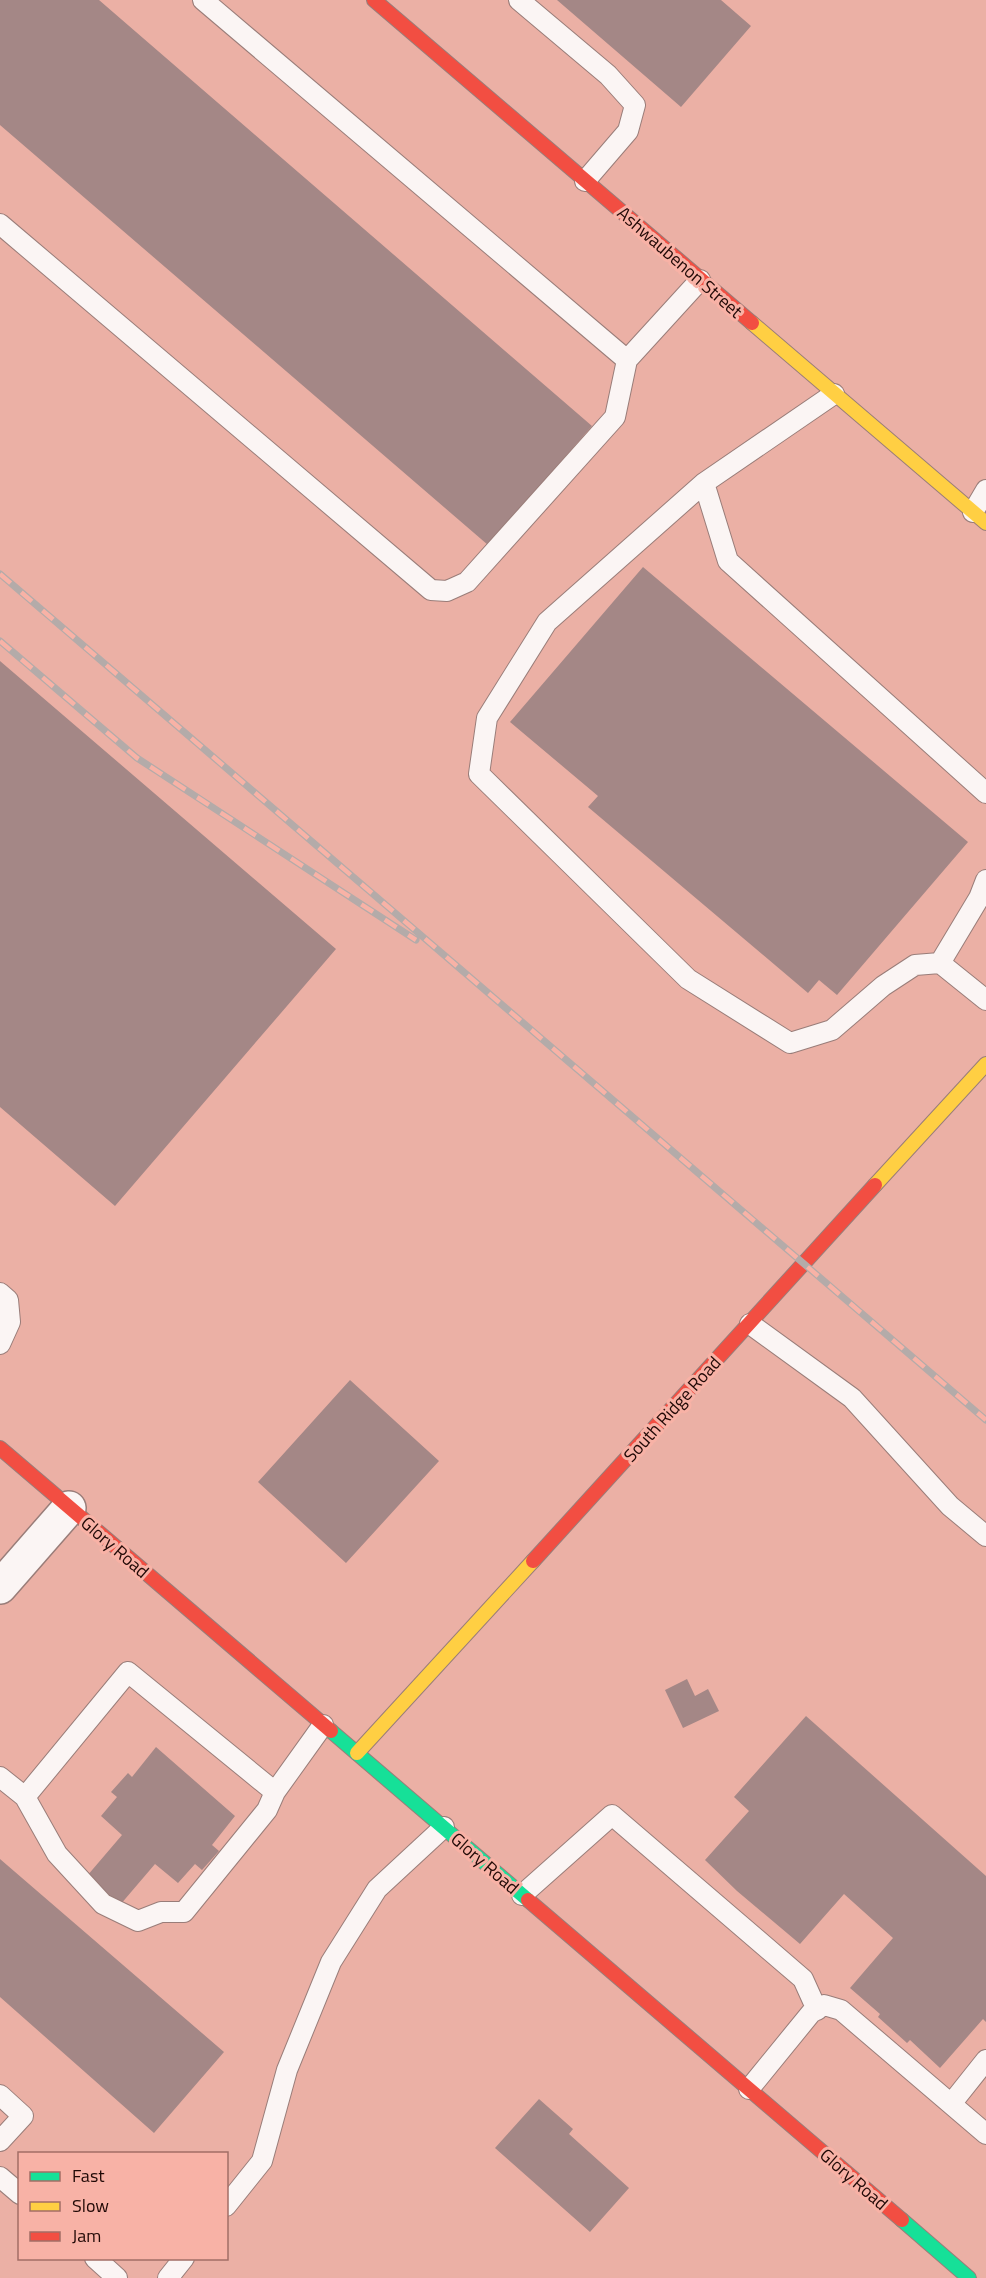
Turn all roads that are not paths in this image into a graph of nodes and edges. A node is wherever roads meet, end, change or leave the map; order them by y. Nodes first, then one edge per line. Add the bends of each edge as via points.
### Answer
1 (202, 0) edge
2 (374, 0) edge
3 (519, 0) edge
4 (585, 181) junction
5 (0, 224) edge
6 (700, 279) junction
7 (627, 360) junction
8 (834, 394) junction
9 (704, 483) junction
10 (986, 490) edge
11 (980, 518) edge
12 (986, 793) edge
13 (986, 880) edge
14 (940, 963) junction
15 (986, 1000) edge
16 (986, 1064) edge
17 (0, 1293) edge
18 (750, 1324) junction
19 (0, 1344) edge
20 (0, 1448) edge
21 (69, 1508) junction
22 (986, 1536) edge
23 (0, 1587) edge
24 (323, 1725) junction
25 (357, 1753) junction
26 (0, 1777) edge
27 (275, 1792) junction
28 (25, 1797) junction
29 (444, 1827) junction
30 (522, 1895) junction
31 (817, 2010) junction
32 (986, 2060) edge
33 (749, 2089) junction
34 (0, 2095) edge
35 (951, 2104) junction
36 (986, 2134) edge
37 (0, 2141) edge
38 (0, 2177) edge
39 (18, 2192) edge
40 (228, 2204) edge
41 (96, 2260) edge
42 (183, 2260) edge
43 (117, 2278) edge
44 (168, 2278) edge
45 (969, 2278) edge

1 - 7 lane
2 - 4 street, Ashwaubenon Street
3 - 4 lane via 608,75 634,105 628,131
4 - 6 street, Ashwaubenon Street
5 - 7 lane via 431,590 447,591 467,582 615,417
6 - 7 lane
6 - 8 street, Ashwaubenon Street
8 - 9 lane
8 - 11 street, Ashwaubenon Street
9 - 12 lane via 728,561
9 - 14 lane via 547,622 487,718 479,774 688,979 790,1043 832,1030 883,986 915,965
10 - 11 lane
13 - 14 lane
14 - 15 lane
16 - 18 street, South Ridge Road
17 - 19 lane via 8,1300 10,1322
18 - 22 lane via 852,1398 950,1506
18 - 25 street, South Ridge Road
20 - 21 street, Glory Road
21 - 23 street
21 - 24 street, Glory Road
24 - 25 street, Glory Road
24 - 27 lane
25 - 29 street, Glory Road
26 - 28 lane
27 - 28 lane via 128,1672
27 - 28 lane via 267,1809 184,1912 161,1912 138,1921 103,1904 57,1854
29 - 30 street, Glory Road
29 - 40 lane via 377,1889 331,1962 287,2070 262,2161
30 - 31 lane via 612,1815 803,1979
30 - 33 street, Glory Road
31 - 33 lane
31 - 35 lane via 824,2005 841,2010
32 - 35 lane
33 - 45 street, Glory Road
34 - 37 lane via 23,2116
35 - 36 lane
38 - 39 lane
41 - 43 lane
42 - 44 lane

